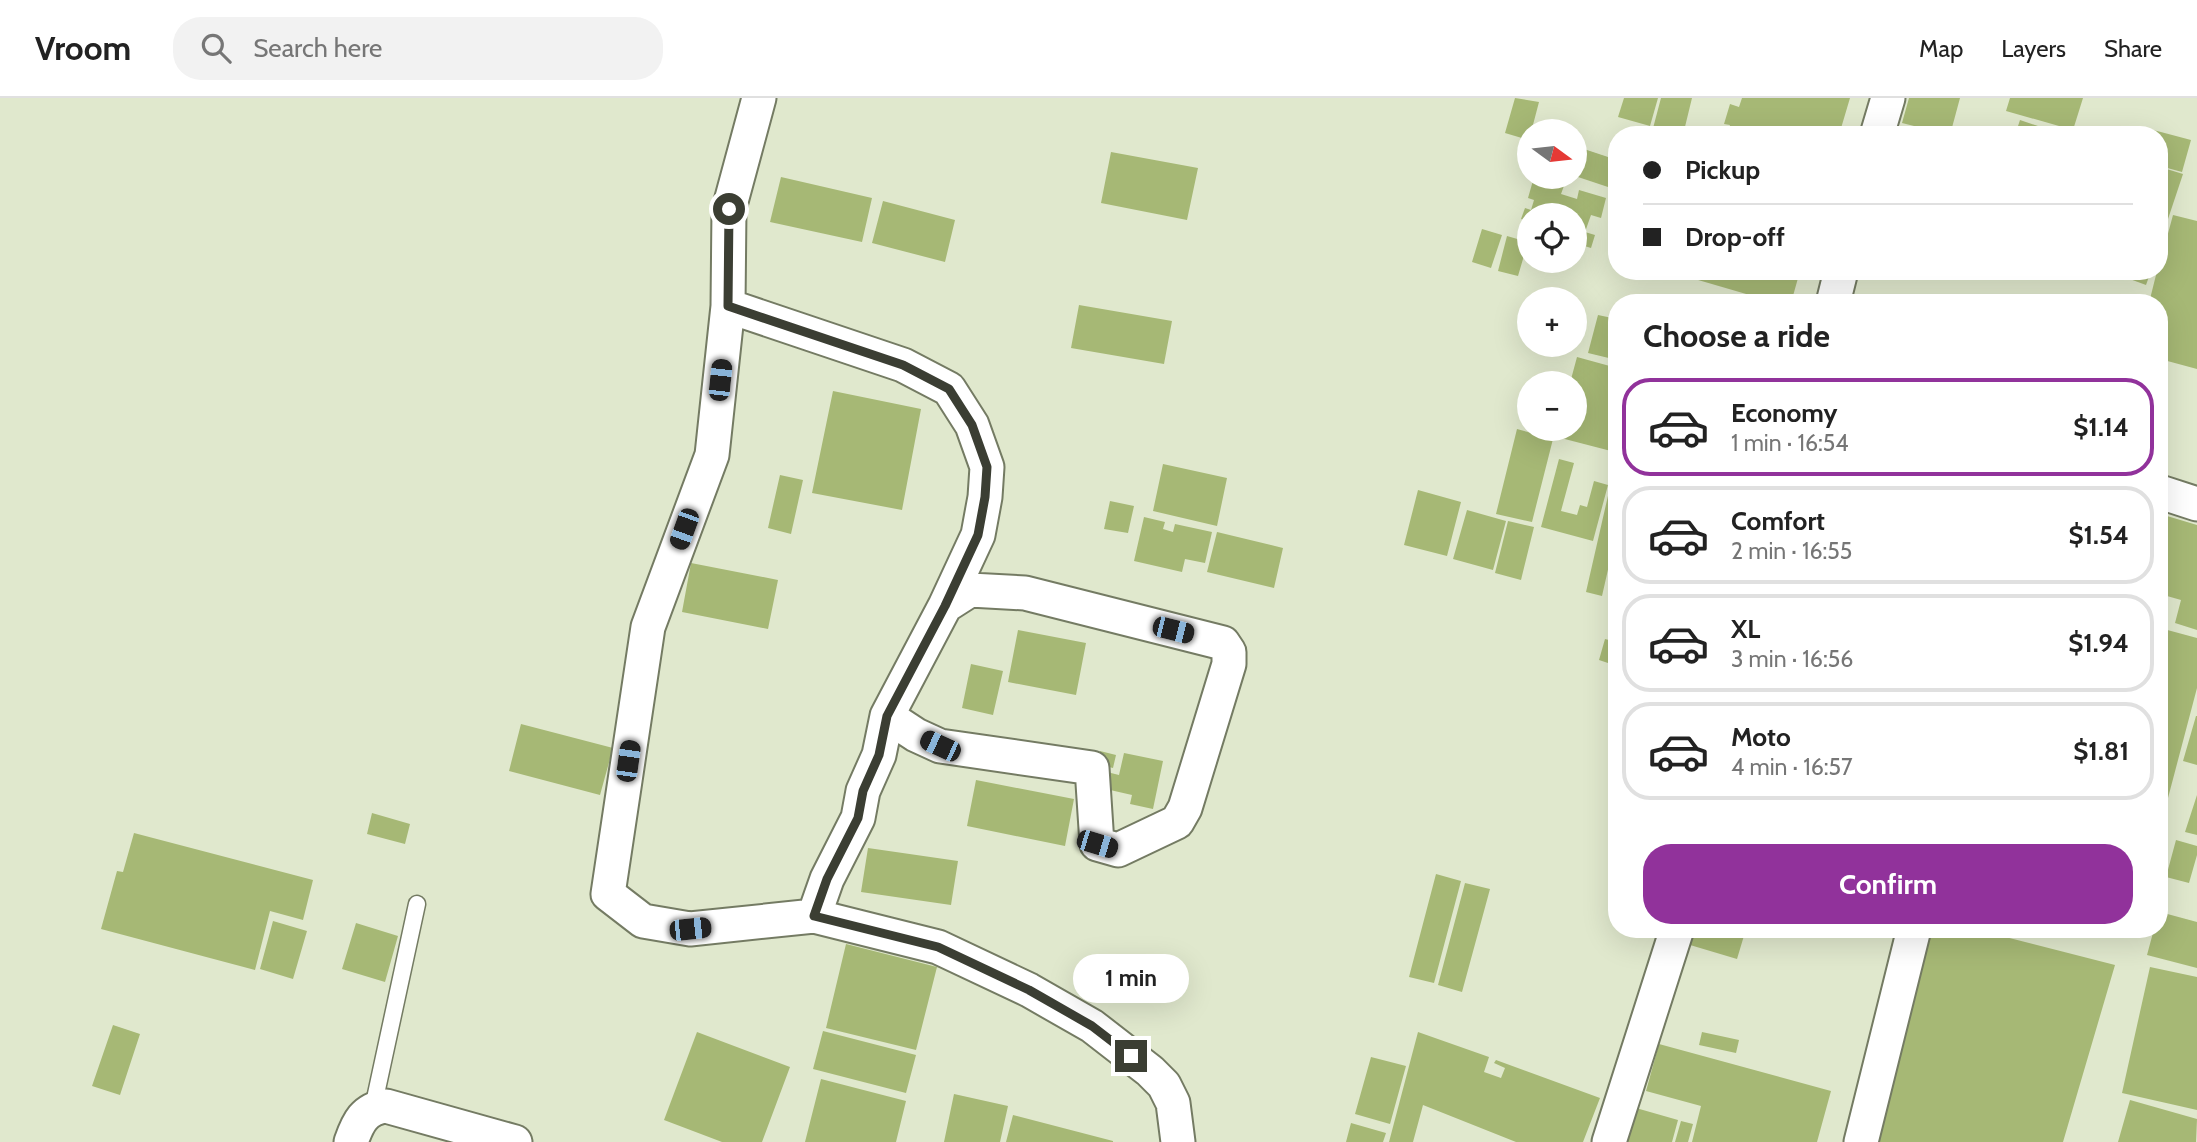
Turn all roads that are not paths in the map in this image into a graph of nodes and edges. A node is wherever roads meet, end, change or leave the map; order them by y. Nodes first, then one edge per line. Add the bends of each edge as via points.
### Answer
1 (759, 98) edge
2 (1888, 98) edge
3 (1880, 126) edge
4 (728, 306) junction
5 (2168, 495) edge
6 (2197, 504) edge
7 (945, 606) junction
8 (887, 716) junction
9 (416, 904) dead end
10 (814, 916) junction
11 (1674, 938) edge
12 (1912, 938) edge
13 (373, 1108) junction
14 (351, 1142) edge
15 (515, 1142) edge
16 (1178, 1142) edge
17 (1609, 1142) edge
18 (1861, 1142) edge

1 - 4 street via 729,209
2 - 3 street
4 - 7 street via 903,365 949,389 972,425 987,467 978,535
4 - 10 street via 712,455 648,627 608,894 643,921 690,929
5 - 6 street
7 - 8 street
7 - 8 street via 970,590 1025,593 1223,643 1230,652 1229,664 1185,808 1177,822 1118,850 1097,844 1092,768 940,746
8 - 10 street via 858,818
9 - 13 lane
10 - 16 street via 938,947 1092,1026 1164,1085 1173,1103
11 - 17 street
12 - 18 street
13 - 14 street via 357,1124
13 - 15 street via 386,1106

